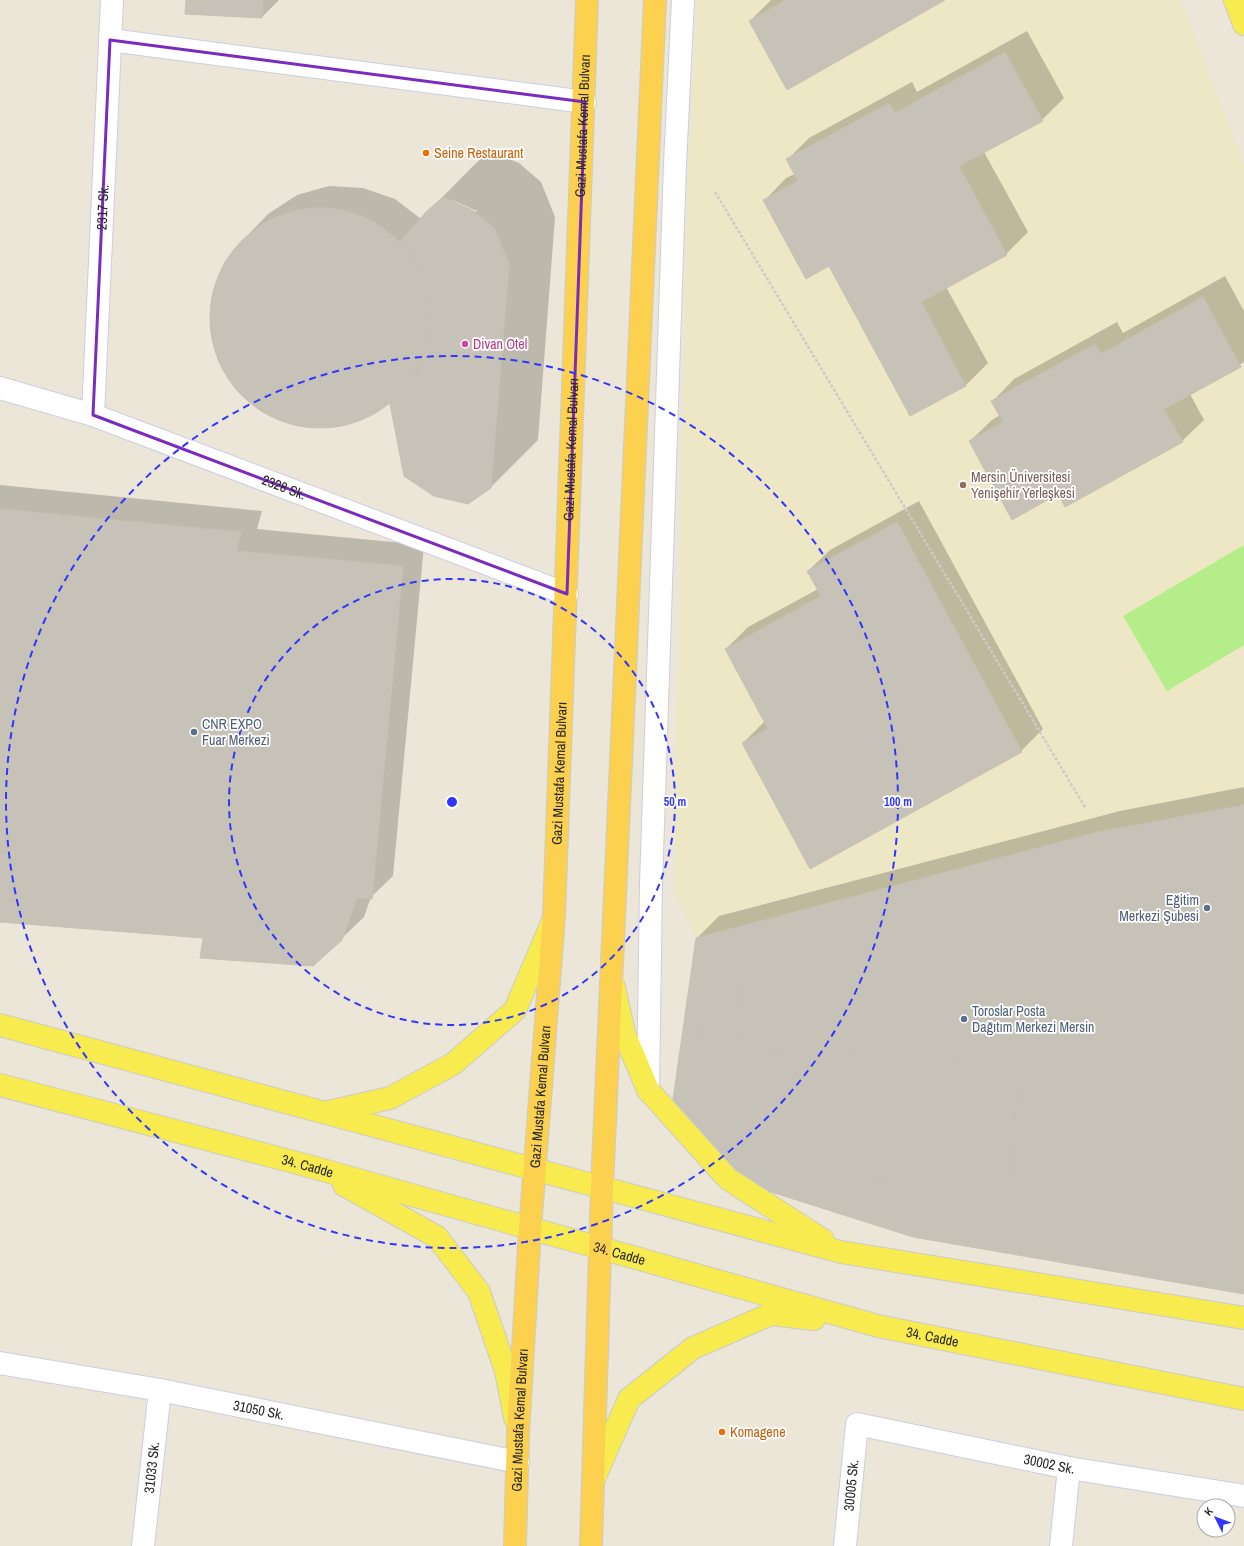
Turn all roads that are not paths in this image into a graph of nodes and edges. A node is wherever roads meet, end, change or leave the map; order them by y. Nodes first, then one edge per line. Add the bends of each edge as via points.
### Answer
1 (112, 0) edge
2 (587, 0) edge
3 (655, 0) edge
4 (682, 0) edge
5 (1235, 0) edge
6 (1244, 24) edge
7 (110, 40) junction
8 (584, 102) junction
9 (0, 388) edge
10 (93, 414) junction
11 (567, 594) junction
12 (554, 916) junction
13 (612, 976) junction
14 (0, 1026) edge
15 (0, 1085) edge
16 (648, 1090) junction
17 (326, 1113) junction
18 (305, 1165) junction
19 (535, 1169) junction
20 (602, 1187) junction
21 (530, 1229) junction
22 (600, 1248) junction
23 (841, 1252) junction
24 (1244, 1318) edge
25 (878, 1326) junction
26 (0, 1363) edge
27 (160, 1390) junction
28 (1244, 1399) edge
29 (857, 1424) joint
30 (518, 1432) junction
31 (518, 1462) junction
32 (1069, 1468) junction
33 (593, 1482) junction
34 (1244, 1496) edge
35 (143, 1546) edge
36 (515, 1546) edge
37 (591, 1546) edge
38 (845, 1546) edge
39 (1061, 1546) edge

1 - 7 street, 2317 Sk.
2 - 8 highway, Gazi Mustafa Kemal Bulvarı
3 - 13 highway
4 - 16 street via 651,884
5 - 6 main road
7 - 8 street
7 - 10 street, 2317 Sk.
8 - 11 highway, Gazi Mustafa Kemal Bulvarı
9 - 10 street, 2328 Sk.
10 - 11 street, 2328 Sk.
11 - 12 highway, Gazi Mustafa Kemal Bulvarı
12 - 17 main road via 516,1010 453,1064 390,1098
12 - 19 highway, Gazi Mustafa Kemal Bulvarı
13 - 16 main road via 624,1033
13 - 20 highway
14 - 17 main road
15 - 18 main road, 34. Cadde
16 - 23 main road via 728,1179
17 - 19 main road
18 - 21 main road, 34. Cadde
18 - 30 main road via 437,1237 479,1292 506,1371
19 - 20 main road
19 - 21 highway, Gazi Mustafa Kemal Bulvarı
20 - 22 highway
20 - 23 main road
21 - 22 main road, 34. Cadde
21 - 30 highway, Gazi Mustafa Kemal Bulvarı
22 - 25 main road, 34. Cadde
22 - 33 highway
23 - 24 main road
25 - 28 main road, 34. Cadde
25 - 33 main road via 771,1314 693,1348 629,1399
26 - 27 street, 31050 Sk.
27 - 31 street, 31050 Sk.
27 - 35 street, 31033 Sk.
29 - 32 street, 30002 Sk.
29 - 38 street, 30005 Sk.
30 - 31 highway, Gazi Mustafa Kemal Bulvarı
31 - 36 highway, Gazi Mustafa Kemal Bulvarı
32 - 34 street, 30002 Sk.
32 - 39 street
33 - 37 highway

